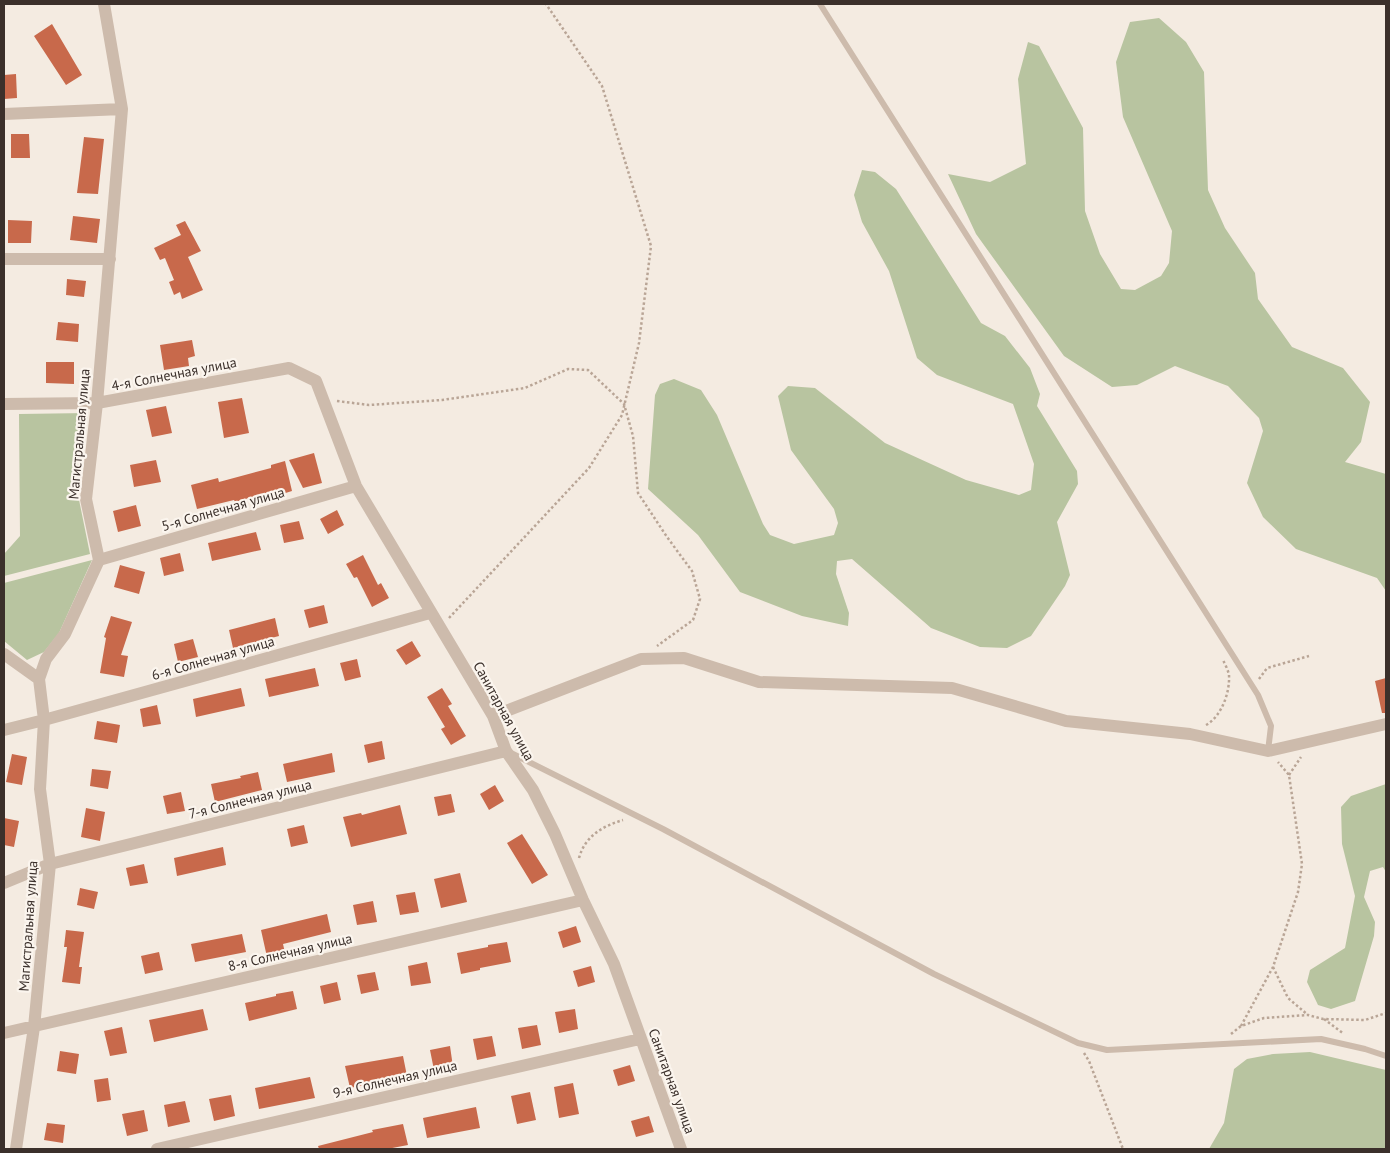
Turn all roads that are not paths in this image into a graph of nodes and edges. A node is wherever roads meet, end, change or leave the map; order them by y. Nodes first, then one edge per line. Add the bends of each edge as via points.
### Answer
1 (104, 4) edge
2 (820, 4) edge
3 (122, 109) junction
4 (4, 114) edge
5 (4, 260) edge
6 (110, 260) junction
7 (316, 381) joint
8 (4, 404) edge
9 (97, 404) junction
10 (356, 486) junction
11 (100, 560) junction
12 (430, 613) junction
13 (4, 654) edge
14 (39, 679) junction
15 (493, 716) junction
16 (44, 720) junction
17 (1386, 724) edge
18 (4, 730) edge
19 (506, 751) junction
20 (1268, 751) junction
21 (50, 864) junction
22 (4, 883) edge
23 (583, 900) junction
24 (34, 1027) junction
25 (4, 1033) edge
26 (640, 1039) junction
27 (1386, 1056) edge
28 (16, 1149) edge
29 (157, 1149) edge
30 (681, 1149) edge

1 - 3 street, Магистральная улица
2 - 20 lane via 1258,695 1271,726
3 - 4 street
3 - 6 street, Магистральная улица
5 - 6 street
6 - 9 street, Магистральная улица
7 - 9 street, 4-я Солнечная улица via 289,368
7 - 10 street, Санитарная улица
8 - 9 street, 4-я Солнечная улица
9 - 11 street, Магистральная улица via 86,499
10 - 11 street, 5-я Солнечная улица
10 - 12 street, Санитарная улица
11 - 14 street, Магистральная улица via 65,634 46,659
12 - 15 street, Санитарная улица
12 - 16 street, 6-я Солнечная улица
13 - 14 street
14 - 16 street, Магистральная улица
15 - 19 street, Санитарная улица
15 - 20 street via 640,659 684,658 759,682 952,688 1066,721 1190,734
16 - 18 street, 6-я Солнечная улица
16 - 21 street, Магистральная улица via 40,789
17 - 20 street
19 - 21 street, 7-я Солнечная улица
19 - 23 street, Санитарная улица via 533,790
19 - 27 lane via 663,829 934,974 1078,1044 1107,1050 1321,1039
21 - 22 street, 7-я Солнечная улица
21 - 24 street, Магистральная улица
23 - 24 street, 8-я Солнечная улица
23 - 26 street, Санитарная улица via 614,964
24 - 25 street, 8-я Солнечная улица
24 - 28 street, Магистральная улица
26 - 29 street, 9-я Солнечная улица
26 - 30 street, Санитарная улица

